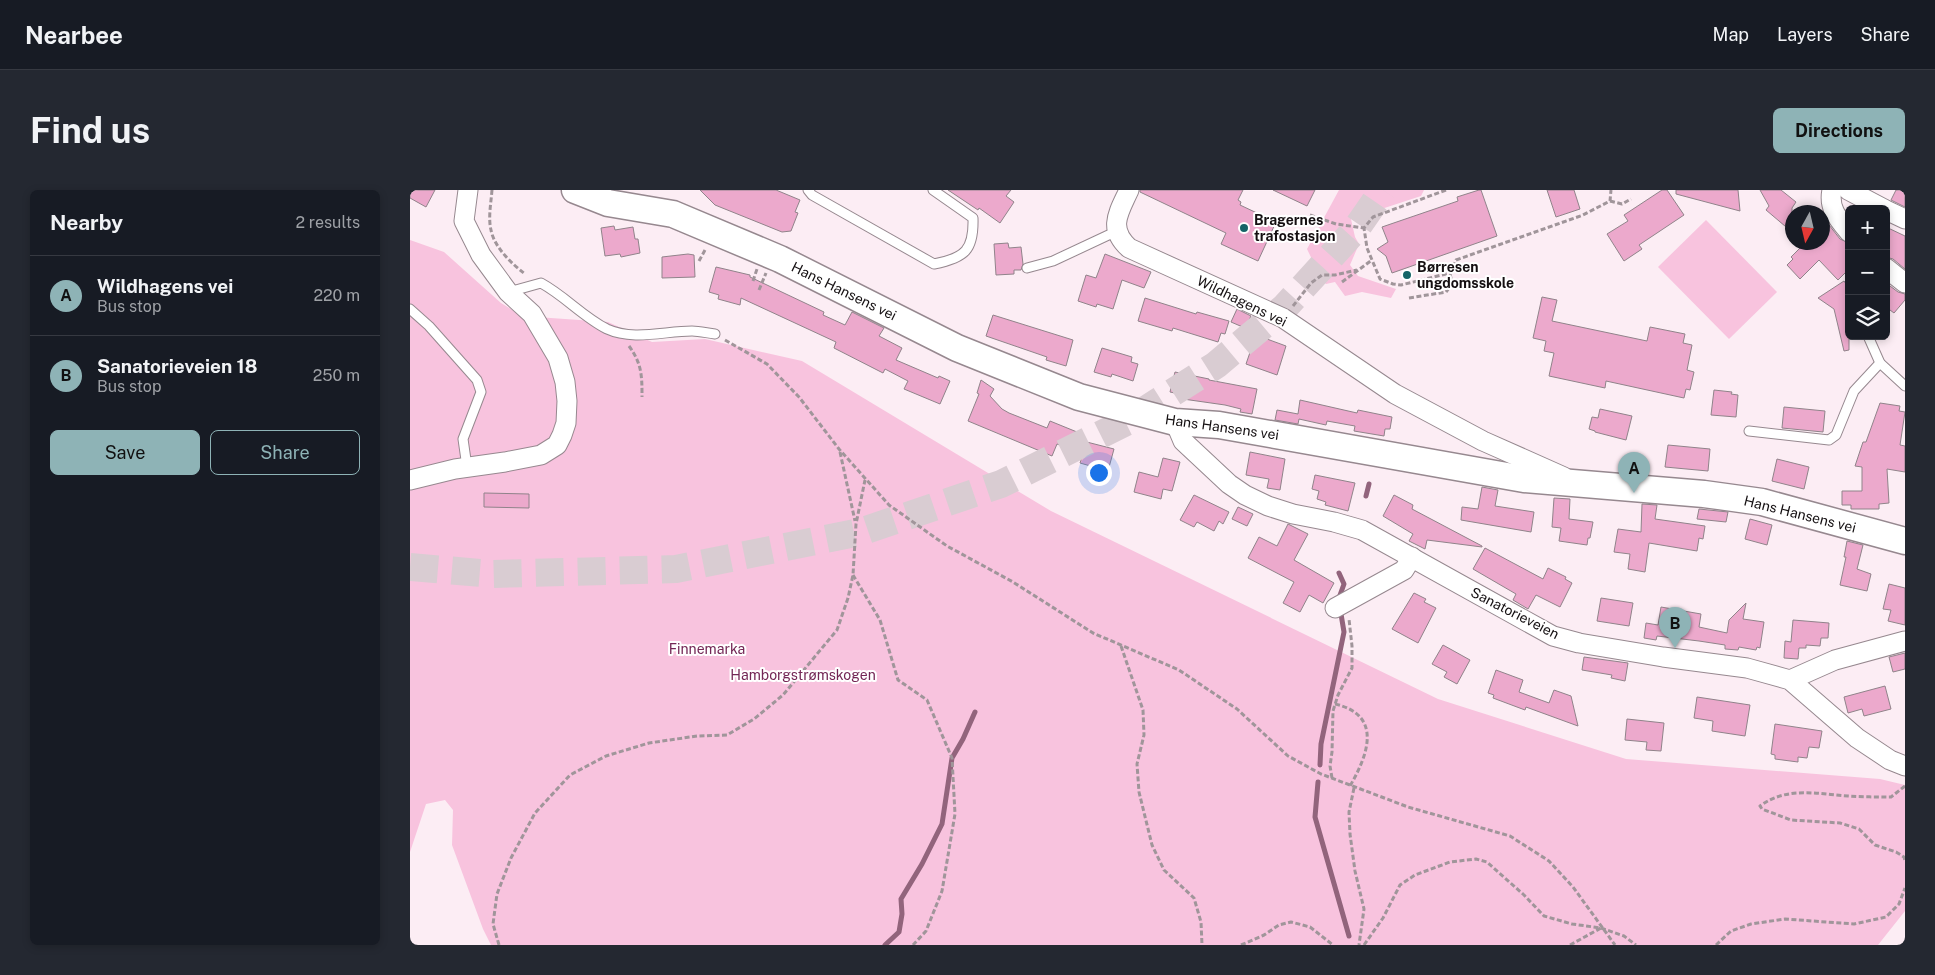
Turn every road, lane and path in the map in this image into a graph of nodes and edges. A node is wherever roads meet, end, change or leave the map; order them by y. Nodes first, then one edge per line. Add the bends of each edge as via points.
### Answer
1 (468, 190) edge
2 (492, 190) edge
3 (575, 190) edge
4 (808, 190) edge
5 (933, 190) edge
6 (1129, 190) edge
7 (1446, 190) edge
8 (1611, 190) edge
9 (1832, 190) edge
10 (1848, 190) edge
11 (1632, 199) dead end
12 (1610, 201) junction
13 (1878, 202) edge
14 (1310, 215) dead end
15 (1905, 219) edge
16 (1845, 227) edge
17 (1364, 228) junction
18 (1117, 231) junction
19 (1372, 260) junction
20 (1027, 268) dead end
21 (1357, 270) junction
22 (1890, 271) edge
23 (1450, 273) junction
24 (1342, 282) dead end
25 (541, 283) junction
26 (1905, 283) edge
27 (508, 292) junction
28 (1409, 298) dead end
29 (410, 309) edge
30 (1283, 318) junction
31 (620, 333) junction
32 (715, 334) joint
33 (1870, 340) edge
34 (1880, 363) junction
35 (1905, 386) edge
36 (642, 397) dead end
37 (1175, 422) junction
38 (1749, 430) dead end
39 (839, 449) junction
40 (467, 467) junction
41 (865, 479) junction
42 (410, 480) edge
43 (1580, 484) junction
44 (856, 524) junction
45 (1905, 541) edge
46 (1412, 557) junction
47 (853, 575) junction
48 (1338, 606) joint
49 (1905, 641) edge
50 (1121, 646) junction
51 (1790, 680) junction
52 (1335, 704) junction
53 (1905, 766) edge
54 (1332, 779) junction
55 (1905, 786) edge
56 (1352, 787) junction
57 (1905, 861) edge
58 (1905, 888) edge
59 (1601, 928) junction
60 (499, 945) edge
61 (913, 945) edge
62 (1202, 945) edge
63 (1241, 945) edge
64 (1332, 945) edge
65 (1359, 945) edge
66 (1364, 945) edge
67 (1570, 945) edge
68 (1615, 945) edge
69 (1636, 945) edge
70 (1716, 945) edge

1 - 27 street via 464,220 481,255
2 - 25 path via 491,231 497,244 524,274
3 - 37 main road, Hans Hansens vei via 608,202 672,214 780,259 957,348 1079,397
4 - 5 lane via 812,196 934,264 950,261 966,252 974,238 973,218
6 - 18 street via 1116,220
7 - 17 path via 1373,217
8 - 12 path
9 - 16 street via 1834,214
10 - 13 street
11 - 12 path via 1622,204
12 - 23 path via 1583,215 1456,260
13 - 15 street
14 - 17 path via 1336,224
17 - 19 path via 1366,248
18 - 20 lane via 1053,261
18 - 30 street, Wildhagens vei via 1129,248
19 - 21 path
19 - 23 path via 1380,279 1393,284
21 - 24 path
21 - 30 path via 1335,276 1322,275 1311,283
22 - 26 street
23 - 28 path via 1452,284 1446,292
25 - 27 lane
25 - 31 lane via 582,313
27 - 40 street via 532,314 558,358 568,401 566,423 556,445 541,455
29 - 40 lane via 477,380 481,392 463,439
30 - 43 street, Wildhagens vei via 1395,394 1483,442
31 - 32 lane via 694,331
31 - 36 path via 638,358 642,372
32 - 39 path via 767,364 799,397
33 - 34 lane
34 - 35 lane
34 - 38 lane via 1854,390 1836,435 1829,440
37 - 43 main road, Hans Hansens vei via 1219,425 1524,479
37 - 46 street, Sanatorieveien via 1183,440 1245,495 1292,514 1362,530
39 - 41 path
39 - 44 path
40 - 42 street
41 - 44 path
41 - 50 path via 889,505 947,546 1013,582 1092,633
43 - 45 main road, Hans Hansens vei via 1762,502
44 - 47 path
46 - 48 street via 1404,570
46 - 51 street, Sanatorieveien via 1553,636 1644,654 1747,668
47 - 60 path via 837,630 783,695 754,719 727,735 649,743 615,753 570,774 535,813 511,858 497,894 493,924
47 - 61 path via 880,620 898,680 927,700 952,758 955,814 942,891 926,931
48 - 52 path via 1348,615 1352,668
49 - 51 street via 1835,660
50 - 54 path via 1179,670 1237,709 1288,756
50 - 62 path via 1143,710 1144,735 1137,764 1139,792 1152,845 1164,870 1194,898 1201,922
51 - 53 street, Sanatorieveien via 1857,738
52 - 54 path via 1330,766
52 - 56 path via 1365,720 1368,734 1367,746
54 - 56 path
55 - 57 path via 1891,798 1808,791 1780,795 1760,806 1791,820 1840,823 1859,829 1875,845 1896,852
56 - 59 path via 1408,807 1510,836 1548,861 1572,887
56 - 65 path via 1350,834 1364,909
58 - 70 path via 1899,904 1886,917 1854,924 1784,919 1751,924 1731,931
59 - 66 path via 1544,916 1487,862 1476,859 1450,862 1415,875 1400,885
59 - 67 path
59 - 68 path
59 - 69 path via 1624,936
63 - 64 path via 1291,922 1310,927

